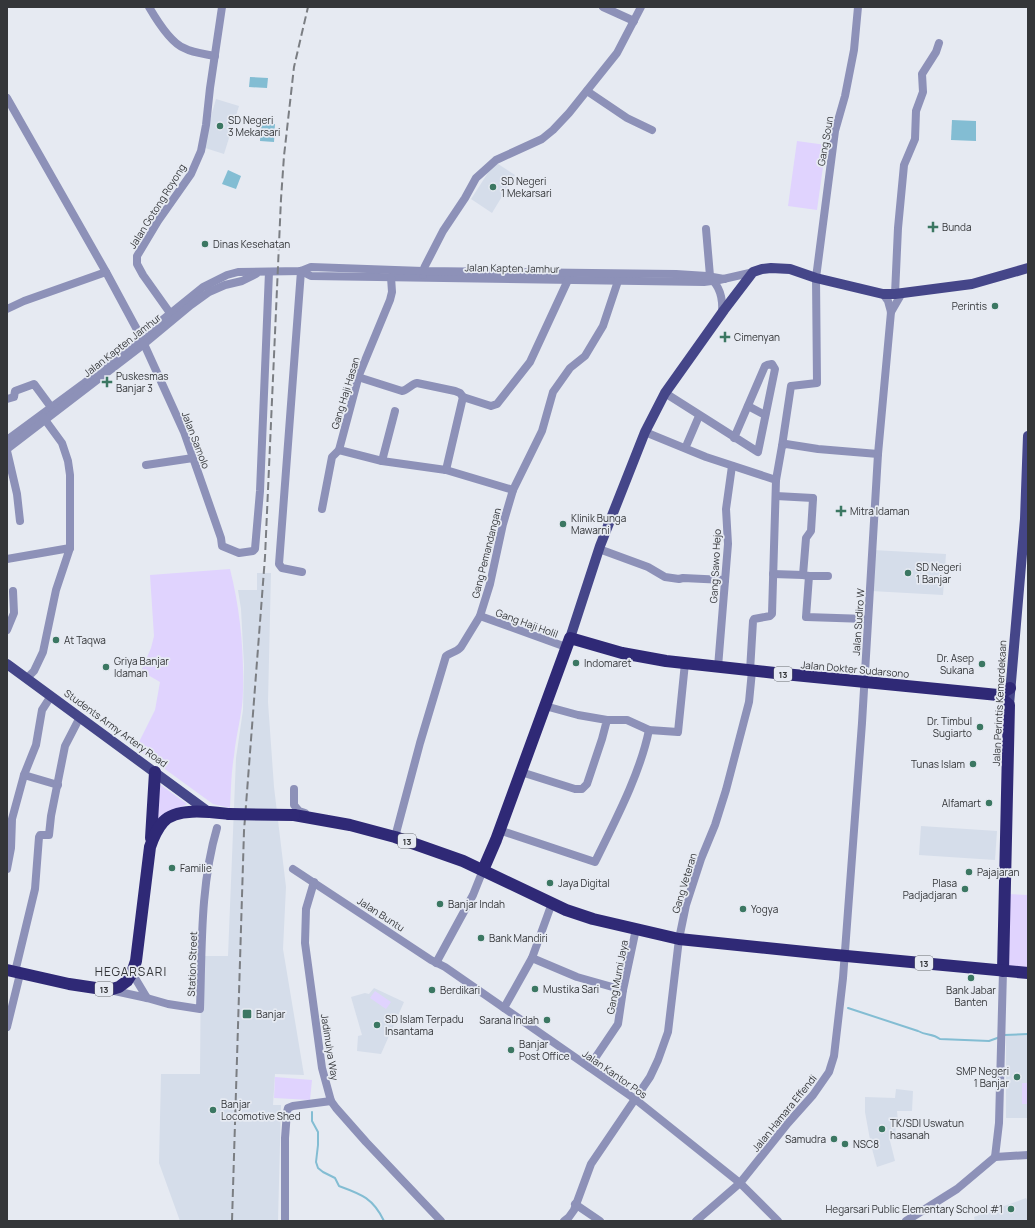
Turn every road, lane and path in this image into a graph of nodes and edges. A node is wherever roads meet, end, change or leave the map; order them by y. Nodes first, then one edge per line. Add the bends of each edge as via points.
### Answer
1 (150, 7) edge
2 (222, 7) edge
3 (603, 7) edge
4 (641, 7) edge
5 (858, 7) edge
6 (634, 21) junction
7 (939, 43) dead end
8 (215, 56) junction
9 (587, 91) junction
10 (7, 98) edge
11 (652, 130) dead end
12 (706, 229) dead end
13 (351, 268) junction
14 (1028, 268) edge
15 (301, 271) junction
16 (106, 272) junction
17 (269, 272) junction
18 (259, 273) junction
19 (423, 275) junction
20 (521, 275) junction
21 (751, 276) junction
22 (352, 277) junction
23 (391, 277) junction
24 (710, 278) junction
25 (816, 278) junction
26 (568, 280) junction
27 (618, 281) junction
28 (899, 293) junction
29 (883, 294) junction
30 (7, 309) edge
31 (891, 312) junction
32 (170, 313) junction
33 (722, 313) junction
34 (143, 340) junction
35 (358, 377) junction
36 (665, 393) junction
37 (463, 397) junction
38 (7, 399) edge
39 (748, 406) junction
40 (51, 407) junction
41 (395, 411) dead end
42 (766, 415) junction
43 (699, 416) junction
44 (43, 417) junction
45 (645, 432) junction
46 (1028, 436) edge
47 (734, 438) junction
48 (7, 440) edge
49 (687, 444) dead end
50 (782, 446) junction
51 (7, 450) edge
52 (339, 450) junction
53 (878, 454) junction
54 (193, 458) junction
55 (382, 461) junction
56 (146, 465) dead end
57 (732, 466) junction
58 (446, 470) junction
59 (776, 480) junction
60 (513, 490) junction
61 (776, 496) junction
62 (322, 509) dead end
63 (20, 521) dead end
64 (70, 548) junction
65 (600, 549) junction
66 (7, 559) edge
67 (302, 572) dead end
68 (773, 574) junction
69 (806, 576) junction
70 (828, 576) dead end
71 (725, 580) junction
72 (13, 591) dead end
73 (480, 616) junction
74 (867, 619) junction
75 (7, 630) edge
76 (568, 643) junction
77 (685, 663) junction
78 (7, 664) edge
79 (718, 667) junction
80 (751, 671) junction
81 (27, 678) junction
82 (864, 682) junction
83 (1010, 688) junction
84 (998, 695) junction
85 (51, 696) junction
86 (1009, 705) junction
87 (545, 706) junction
88 (80, 717) junction
89 (607, 720) junction
90 (649, 730) junction
91 (155, 772) junction
92 (521, 772) junction
93 (24, 775) junction
94 (58, 785) junction
95 (294, 790) dead end
96 (210, 813) junction
97 (10, 823) edge
98 (218, 828) dead end
99 (499, 830) junction
100 (393, 836) junction
101 (150, 847) junction
102 (7, 869) edge
103 (293, 869) dead end
104 (483, 870) junction
105 (314, 882) junction
106 (552, 903) junction
107 (636, 929) junction
108 (679, 939) junction
109 (845, 956) junction
110 (532, 958) junction
111 (436, 963) junction
112 (1003, 971) junction
113 (14, 972) edge
114 (132, 973) junction
115 (1028, 973) edge
116 (109, 990) junction
117 (623, 990) junction
118 (147, 998) junction
119 (504, 1008) junction
120 (7, 1027) edge
121 (589, 1067) junction
122 (635, 1099) junction
123 (332, 1101) junction
124 (1028, 1155) edge
125 (995, 1158) junction
126 (740, 1183) junction
127 (575, 1204) junction
128 (285, 1221) edge
129 (441, 1221) edge
130 (564, 1221) edge
131 (600, 1221) edge
132 (696, 1221) edge
133 (778, 1221) edge
134 (906, 1221) edge

1 - 8 street via 175,42 184,48
2 - 8 street, Jalan Gotong Royong
3 - 6 street
4 - 6 street
5 - 25 street, Gang Soun via 854,50 835,131
6 - 9 street via 617,53
7 - 28 street via 922,74 923,92 916,112 915,139 904,165 898,228
8 - 32 street, Jalan Gotong Royong via 201,151 190,174 137,256 137,264 143,275
9 - 11 street via 627,118
9 - 19 street via 564,119 542,139 496,160 480,175 443,231
10 - 16 street, Jalan Samolo
12 - 24 street
13 - 15 street, Jalan Kapten Jamhur via 311,267
13 - 19 street, Jalan Kapten Jamhur
13 - 22 street
14 - 28 main road, Jalan Kapten Jamhur via 972,284
15 - 17 street, Jalan Kapten Jamhur
15 - 22 street, Jalan Kapten Jamhur via 311,276
15 - 67 street via 279,564 282,568
16 - 30 street
16 - 34 street, Jalan Samolo
17 - 18 street, Jalan Kapten Jamhur
17 - 54 street, Jalan Samolo via 260,491 253,551 239,553 222,546
18 - 32 street, Jalan Kapten Jamhur via 238,272 227,275 203,287
18 - 34 street, Jalan Kapten Jamhur via 209,292
19 - 20 street, Jalan Kapten Jamhur
19 - 23 street, Jalan Kapten Jamhur
20 - 24 street, Jalan Kapten Jamhur
20 - 26 street, Jalan Kapten Jamhur
21 - 24 street, Jalan Kapten Jamhur
21 - 25 main road, Jalan Kapten Jamhur via 762,269 771,268 790,269
21 - 33 main road
22 - 23 street, Jalan Kapten Jamhur
23 - 35 street, Gang Haji Hasan via 390,300
24 - 27 street, Jalan Kapten Jamhur
24 - 33 street via 720,293
25 - 29 main road, Jalan Kapten Jamhur
25 - 50 street, Gang Soun via 817,383 792,386
26 - 27 street, Jalan Kapten Jamhur
26 - 37 street via 530,362 497,404 490,406
27 - 60 street, Gang Pemandangan via 603,326 585,356 570,368 553,392 542,431
28 - 29 main road, Jalan Kapten Jamhur
28 - 31 street
29 - 31 street
31 - 53 street, Jalan Sudiro W
32 - 34 street, Jalan Kapten Jamhur
33 - 36 main road
34 - 40 street, Jalan Kapten Jamhur
34 - 44 street, Jalan Kapten Jamhur
34 - 54 street, Jalan Samolo
35 - 37 street via 402,391 417,383 455,391
35 - 52 street, Gang Haji Hasan
36 - 43 street
36 - 45 main road
37 - 58 street
38 - 40 street via 14,397 15,391 34,384
39 - 42 street
39 - 42 street via 765,366 772,364 775,369
39 - 47 street
40 - 44 street, Jalan Kapten Jamhur
41 - 55 street
42 - 47 street via 758,452
43 - 47 street
43 - 49 street
44 - 48 street, Jalan Kapten Jamhur
44 - 51 street, Jalan Kapten Jamhur
44 - 64 street via 62,443 68,461
45 - 57 street
45 - 65 main road
46 - 83 main road, Jalan Perintis Kemerdekaan via 1025,519
50 - 53 street via 786,444
50 - 59 street
51 - 63 street
52 - 55 street
52 - 62 street, Gang Haji Hasan via 332,457
53 - 74 street, Jalan Sudiro W
54 - 56 street
55 - 58 street
57 - 59 street
57 - 71 street, Gang Sawo Hejo via 726,509 728,544
58 - 60 street
59 - 61 street
60 - 73 street, Gang Pemandangan
61 - 68 street
61 - 69 street via 813,498 811,531 806,538
64 - 66 street
64 - 81 street via 56,590 43,652 34,671
65 - 71 street via 665,577
65 - 76 main road
68 - 69 street
68 - 80 street, Gang Veteran via 772,614 753,621
69 - 70 street
69 - 74 street via 806,617
71 - 79 street, Gang Sawo Hejo
72 - 75 street via 14,613
73 - 76 street, Gang Haji Holil
73 - 100 street, Gang Pemandangan via 461,647 446,656
74 - 82 street, Jalan Sudiro W
76 - 77 highway, Jalan Dokter Sudarsono / 13
76 - 87 highway
77 - 79 highway, Jalan Dokter Sudarsono / 13
77 - 90 street via 678,732
78 - 81 main road, Students Army Artery Road
79 - 80 highway, Jalan Dokter Sudarsono / 13
80 - 82 highway, Jalan Dokter Sudarsono / 13
80 - 108 street, Gang Veteran via 749,702 726,790 686,905
81 - 85 main road, Students Army Artery Road
82 - 84 highway, Jalan Dokter Sudarsono / 13
82 - 109 street, Jalan Sudiro W
83 - 84 highway
83 - 86 main road, Jalan Perintis Kemerdekaan
84 - 86 highway
85 - 88 main road, Students Army Artery Road
85 - 93 street via 42,710 36,744
86 - 112 highway, Jalan Perintis Kemerdekaan
87 - 89 street
87 - 92 highway
88 - 91 main road, Students Army Artery Road
88 - 94 street via 65,746
89 - 90 street via 627,720
89 - 92 street via 587,784 582,788 576,790
90 - 99 street via 645,749 595,862
91 - 96 main road, Students Army Artery Road
91 - 101 highway
92 - 99 highway
93 - 94 street
93 - 97 street
94 - 113 street via 49,835 39,837 35,889
95 - 100 street via 294,805 298,811 351,820
96 - 100 highway, 13, bridge via 294,815
96 - 101 highway, 13 via 184,811 173,814 163,821
97 - 102 street via 11,848
98 - 118 street, Station Street via 210,853 206,880 200,1009
99 - 104 highway
100 - 104 highway, 13
101 - 114 highway, 13 via 137,954
103 - 105 street, Jalan Buntu
104 - 106 highway, 13
104 - 111 street via 473,895
105 - 111 street, Jalan Buntu
105 - 123 street, Jadimulya Way via 306,909 305,943 322,1068
106 - 107 highway, 13 via 593,919
106 - 110 street
107 - 108 highway, 13
107 - 117 street, Gang Murni Jaya
108 - 109 highway, 13
108 - 122 street, Gang Veteran via 668,1032 650,1077
109 - 112 highway, 13
109 - 126 street, Jalan Hamara Effendi via 837,1039 829,1072
110 - 117 street via 577,977
110 - 119 street
111 - 119 street, Jalan Kantor Pos
112 - 115 highway, 13
112 - 125 street via 999,1124
113 - 116 highway, 13
113 - 120 street
114 - 116 highway, 13 via 123,984
114 - 118 street
116 - 118 street, Station Street
117 - 121 street, Gang Murni Jaya via 618,1024
119 - 121 street, Jalan Kantor Pos
121 - 122 street, Jalan Kantor Pos
122 - 126 street, Jalan Kantor Pos
122 - 127 street, Gang Veteran via 591,1164
123 - 128 street via 288,1108 285,1138
123 - 129 street, Jadimulya Way via 362,1138
124 - 125 street
125 - 134 street via 957,1189
126 - 132 street, Jalan Hamara Effendi
126 - 133 street, Jalan Kantor Pos
127 - 130 street, Gang Veteran via 569,1217
127 - 131 street

